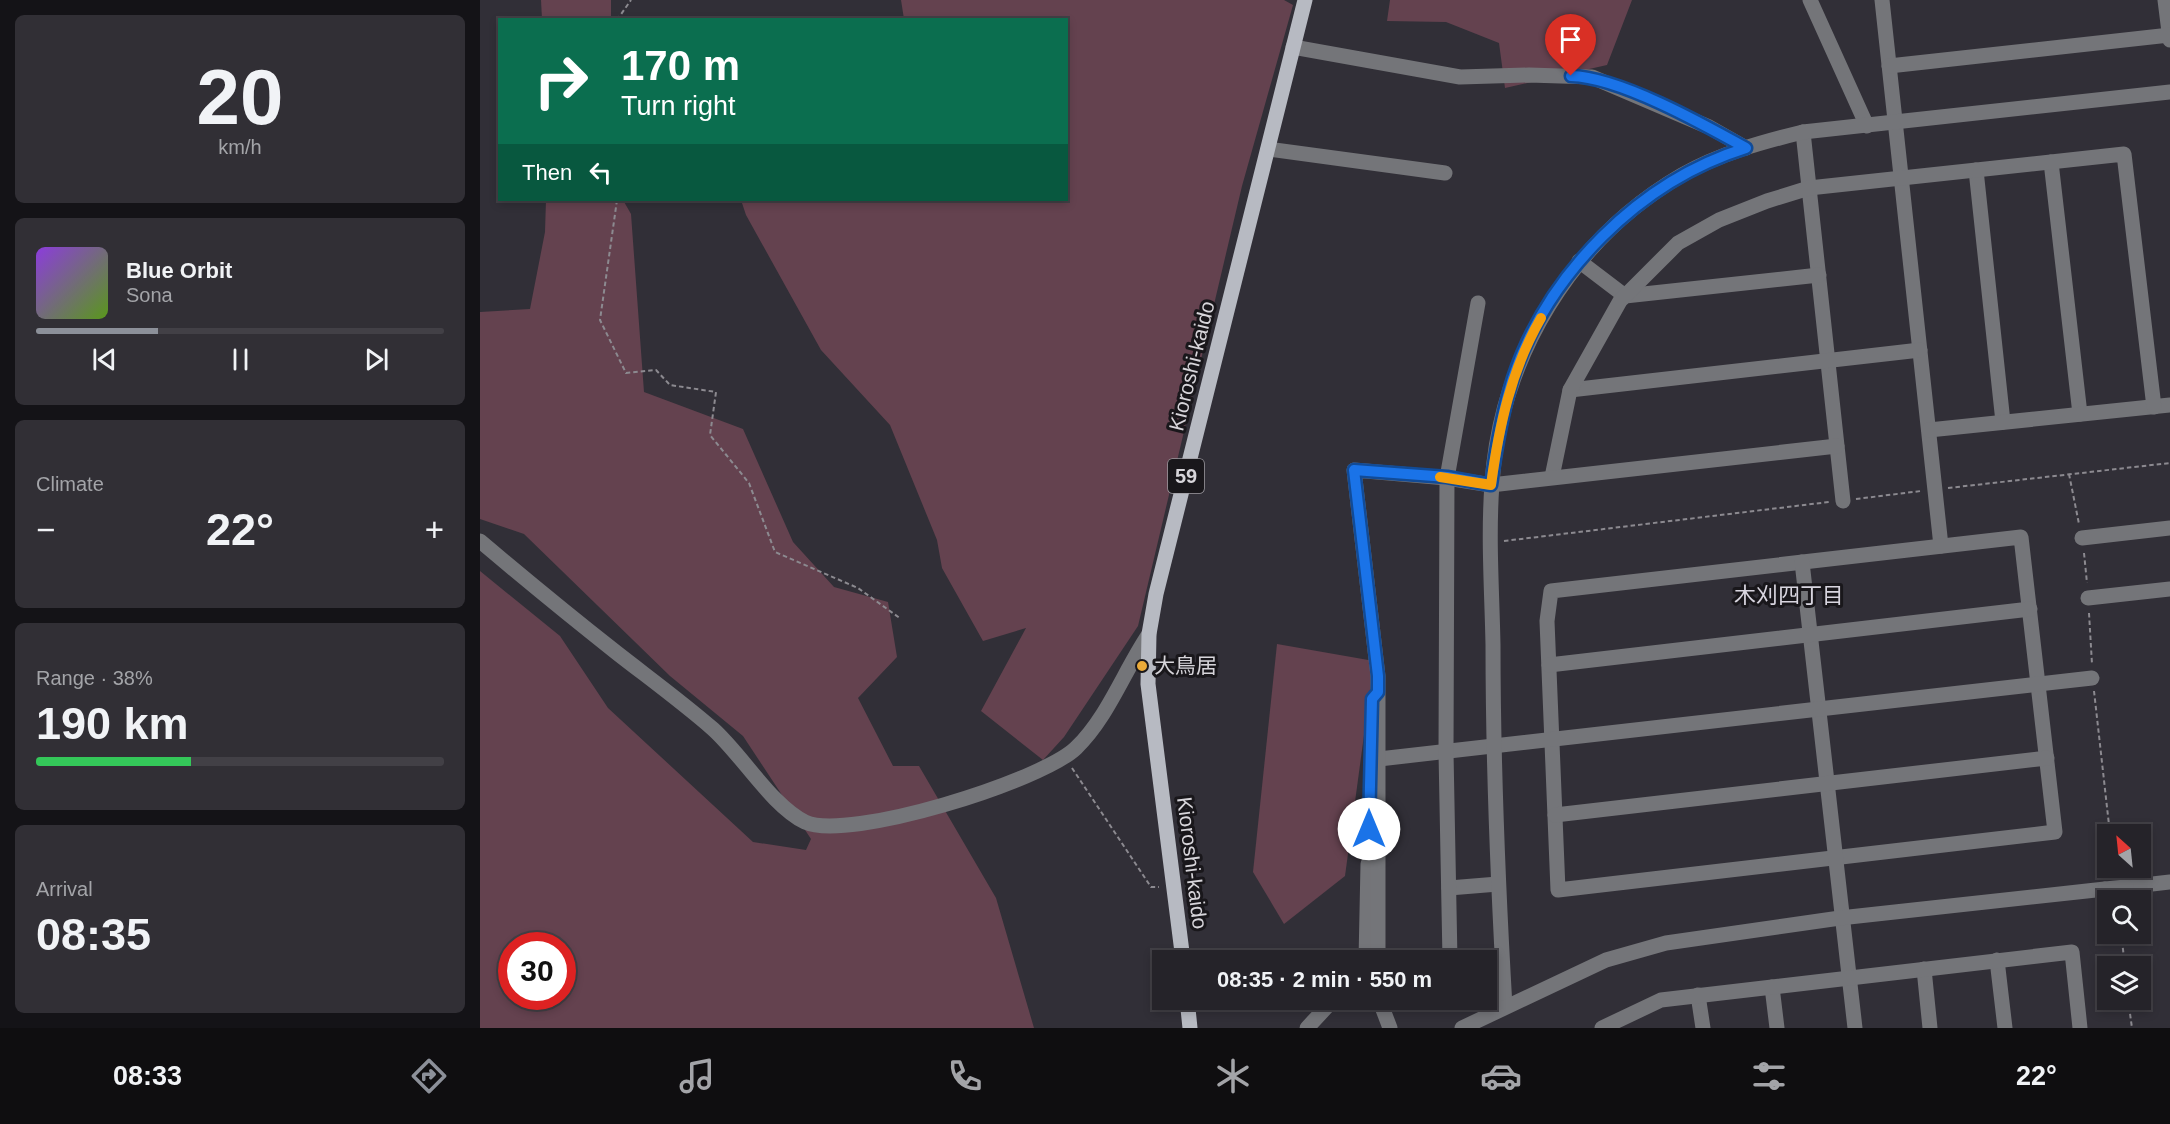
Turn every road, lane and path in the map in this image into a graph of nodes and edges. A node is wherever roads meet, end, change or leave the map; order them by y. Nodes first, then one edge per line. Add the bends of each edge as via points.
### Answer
1 (631, 0) edge
2 (1305, 0) edge
3 (1810, 0) edge
4 (1882, 0) edge
5 (2165, 0) edge
6 (619, 18) edge
7 (2170, 35) edge
8 (2170, 40) edge
9 (1293, 47) junction
10 (1889, 66) junction
11 (2170, 92) edge
12 (1896, 123) junction
13 (1868, 126) junction
14 (1803, 132) junction
15 (1746, 148) junction
16 (1268, 149) junction
17 (2051, 162) junction
18 (1976, 170) junction
19 (1445, 173) dead end
20 (1901, 178) junction
21 (1809, 188) junction
22 (617, 201) edge
23 (1579, 261) junction
24 (1819, 275) junction
25 (1625, 296) junction
26 (1478, 303) dead end
27 (1920, 350) junction
28 (1828, 362) junction
29 (1570, 390) junction
30 (2170, 405) edge
31 (2154, 406) junction
32 (2080, 414) junction
33 (2003, 423) junction
34 (1929, 430) junction
35 (1837, 446) junction
36 (2069, 474) dead end
37 (1447, 477) junction
38 (1552, 477) junction
39 (1491, 485) junction
40 (1842, 501) dead end
41 (2170, 528) edge
42 (2082, 538) junction
43 (480, 541) edge
44 (1941, 546) junction
45 (1802, 562) junction
46 (2170, 589) edge
47 (2088, 598) junction
48 (2030, 609) junction
49 (901, 619) dead end
50 (1149, 634) junction
51 (1811, 634) junction
52 (1549, 665) junction
53 (2092, 678) junction
54 (2039, 684) junction
55 (1378, 692) junction
56 (1819, 709) junction
57 (1551, 740) junction
58 (1493, 747) junction
59 (1446, 752) junction
60 (1064, 756) junction
61 (2047, 758) junction
62 (1379, 759) junction
63 (1827, 783) junction
64 (1555, 815) junction
65 (2109, 824) edge
66 (1837, 858) junction
67 (2170, 882) edge
68 (1498, 884) junction
69 (1174, 888) junction
70 (1449, 888) junction
71 (1840, 918) junction
72 (1182, 950) edge
73 (1366, 950) edge
74 (1378, 950) edge
75 (1450, 950) edge
76 (1997, 960) junction
77 (1924, 969) junction
78 (1849, 978) junction
79 (1772, 987) junction
80 (1698, 995) junction
81 (1505, 1007) junction
82 (1188, 1010) edge
83 (1324, 1010) edge
84 (1384, 1010) edge
85 (2130, 1010) edge
86 (1190, 1028) edge
87 (1307, 1028) edge
88 (1390, 1028) edge
89 (1462, 1028) edge
90 (1602, 1028) edge
91 (1703, 1028) edge
92 (1777, 1028) edge
93 (1855, 1028) edge
94 (1930, 1028) edge
95 (2005, 1028) edge
96 (2080, 1028) edge
97 (2132, 1028) edge

1 - 6 path
2 - 9 main road, Kioroshi-kaido / 59
3 - 13 street
4 - 10 street
5 - 7 street
7 - 8 street
7 - 10 street
9 - 15 street via 1460,78 1592,77 1709,127
9 - 16 main road, Kioroshi-kaido / 59
10 - 12 street
11 - 12 street
12 - 13 street
12 - 20 street
13 - 14 street
14 - 15 street
14 - 21 street
15 - 23 street via 1682,175 1644,201
16 - 19 street
16 - 50 main road, Kioroshi-kaido / 59
17 - 18 street
17 - 31 street via 2124,154
17 - 32 street
18 - 20 street
18 - 33 street
20 - 21 street
20 - 27 street
21 - 24 street
21 - 25 street via 1719,220 1678,243
22 - 49 path via 600,320 626,373 656,370 670,385 716,392 710,435 749,483 775,552 858,588
23 - 25 street
23 - 39 street via 1528,340 1501,417
24 - 25 street
24 - 28 street
25 - 29 street
26 - 37 street
27 - 28 street
27 - 34 street
28 - 29 street
28 - 35 street
29 - 38 street
30 - 31 street
31 - 32 street
32 - 33 street
33 - 34 street
34 - 44 street
35 - 38 street
35 - 40 street
36 - 42 path
37 - 39 street
37 - 55 street via 1354,470
37 - 59 street
38 - 39 street
39 - 58 street
41 - 42 street
42 - 47 path
43 - 60 street via 713,729 778,802 807,823 855,825 910,815 1031,775
44 - 45 street
44 - 48 street via 2021,537
45 - 51 street
45 - 52 street via 1551,591 1547,621
46 - 47 street
47 - 53 path
48 - 51 street
48 - 54 street
50 - 60 street via 1101,717 1075,749
50 - 69 main road, Kioroshi-kaido / 59 via 1148,684
51 - 52 street
51 - 56 street
52 - 57 street
53 - 54 street
53 - 65 path
54 - 56 street
54 - 61 street
55 - 62 street
55 - 73 street via 1372,699 1369,738
56 - 57 street
56 - 63 street
57 - 58 street
57 - 64 street
58 - 59 street
58 - 68 street
59 - 62 street
59 - 70 street
60 - 69 path via 1151,887
61 - 63 street
61 - 66 street via 2055,832
62 - 74 street
63 - 64 street
63 - 66 street
64 - 66 street via 1558,890
66 - 71 street
67 - 71 street, bridge
68 - 70 street
68 - 81 street
69 - 72 main road, Kioroshi-kaido / 59
70 - 75 street
71 - 78 street
71 - 81 street via 1693,937 1635,950
76 - 77 street
76 - 95 street
76 - 96 street via 2072,952
77 - 78 street
77 - 94 street
78 - 79 street
78 - 93 street
79 - 80 street
79 - 92 street
80 - 90 street via 1661,1000
80 - 91 street
81 - 89 street
82 - 86 main road
83 - 87 street
84 - 88 street
85 - 97 path

